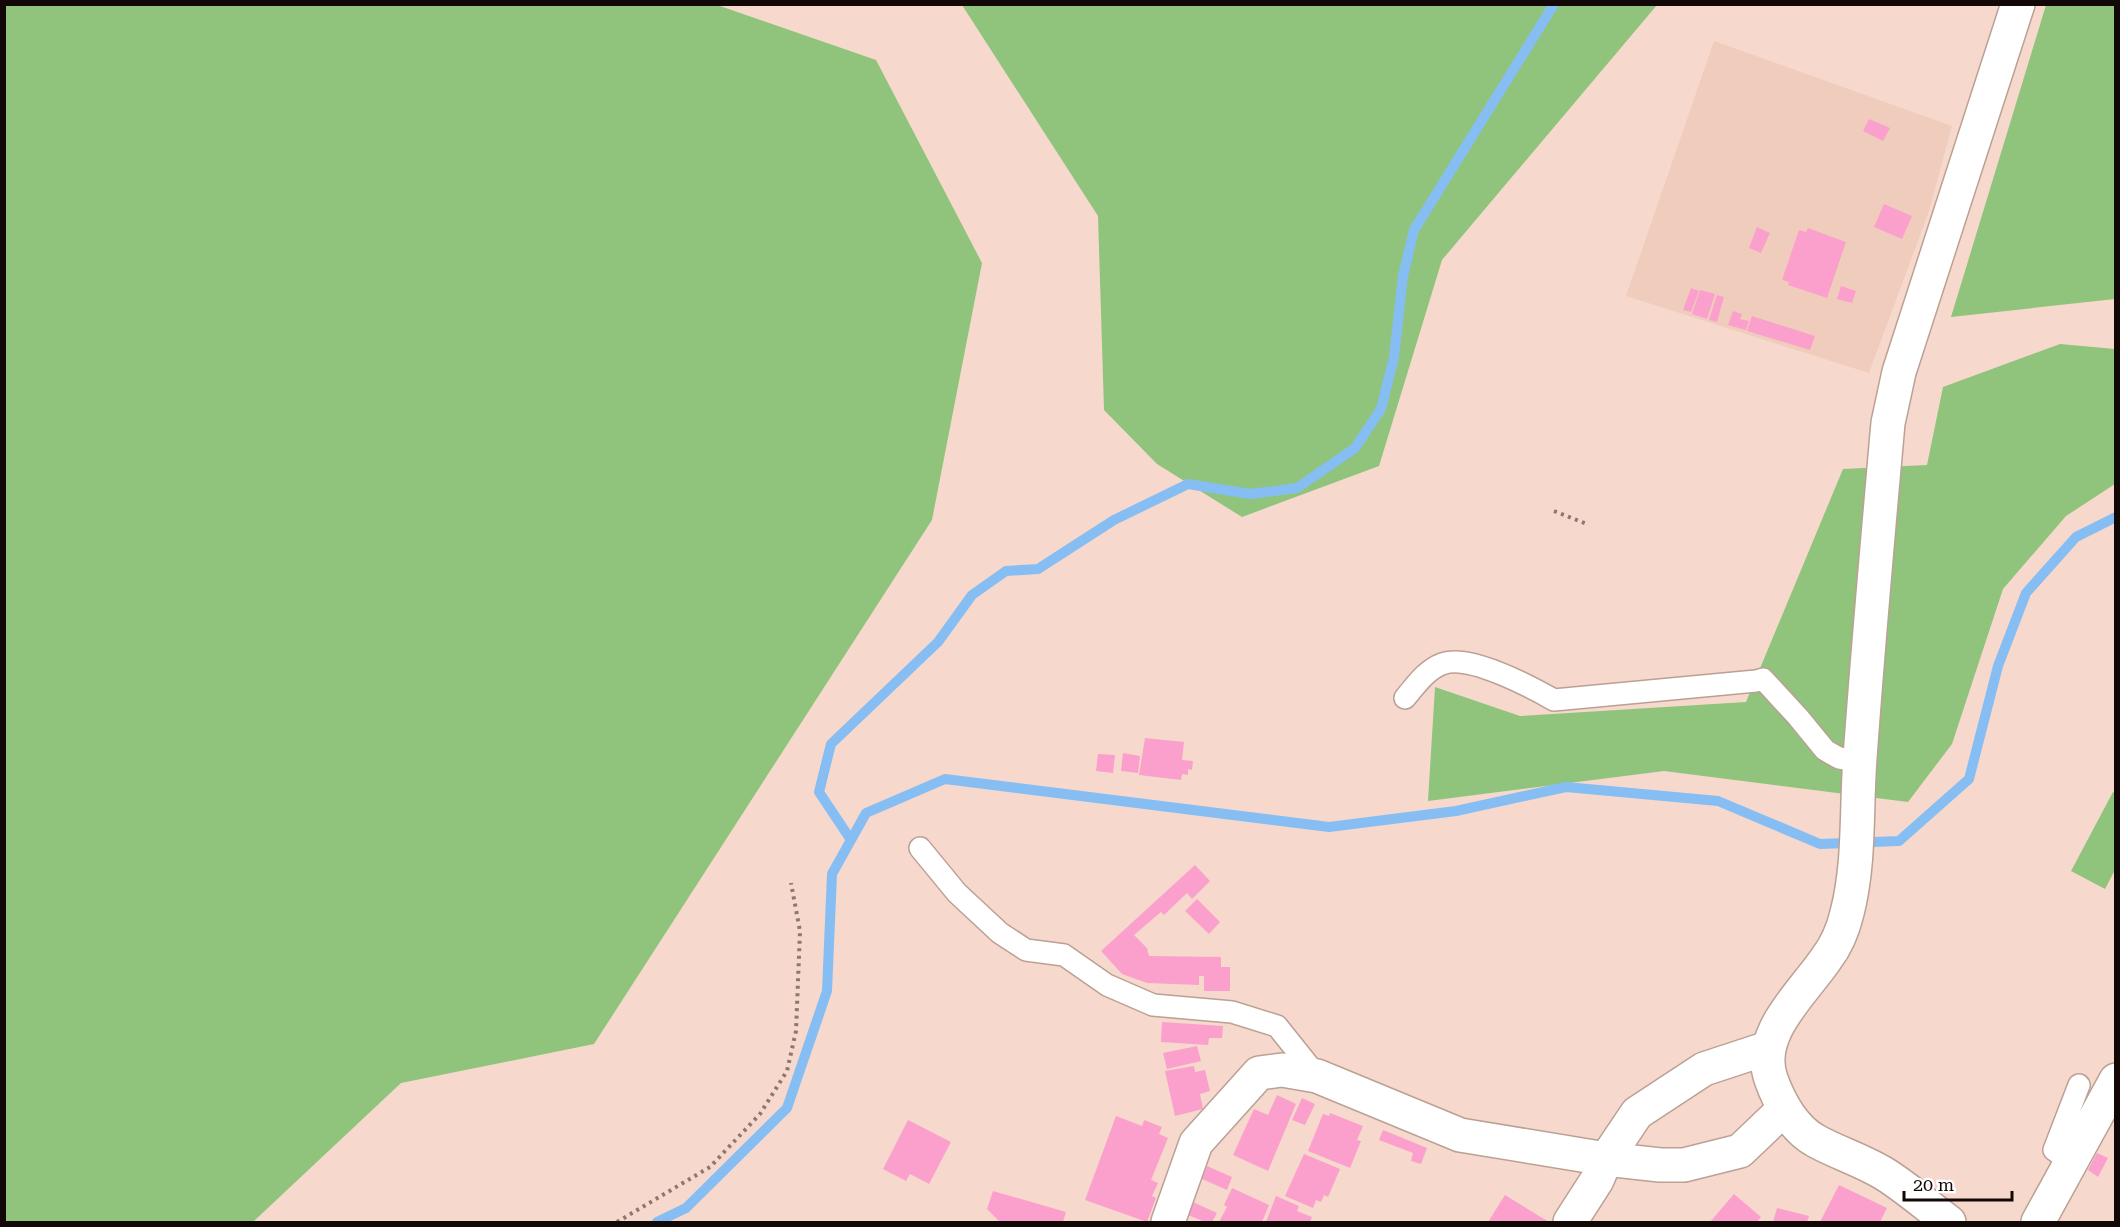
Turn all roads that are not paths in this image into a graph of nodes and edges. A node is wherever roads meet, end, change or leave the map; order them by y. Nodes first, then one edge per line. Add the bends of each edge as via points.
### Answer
1 (2018, 4) edge
2 (1406, 698) dead end
3 (1859, 761) junction
4 (920, 848) dead end
5 (1768, 1048) junction
6 (1317, 1076) junction
7 (2115, 1080) edge
8 (2079, 1085) dead end
9 (1784, 1108) junction
10 (1606, 1159) junction
11 (2071, 1162) junction
12 (1168, 1222) edge
13 (1570, 1222) edge
14 (1949, 1222) edge
15 (2038, 1222) edge

1 - 3 street via 1899,372 1888,423
2 - 3 lane via 1428,672 1444,663 1467,661 1529,685 1554,700 1763,679 1825,750 1839,758
3 - 5 street via 1855,866 1846,915 1827,958 1778,1026
4 - 6 lane via 957,894 1000,933 1026,950 1064,955 1107,985 1153,1005 1232,1012 1277,1026
5 - 9 street via 1770,1077
5 - 10 street via 1704,1069 1637,1113
6 - 10 street via 1460,1135
6 - 12 street via 1282,1070 1259,1072 1196,1143
7 - 11 street
8 - 11 lane via 2054,1150
9 - 10 street via 1740,1151 1684,1165
9 - 14 street via 1814,1140 1891,1178
10 - 13 street via 1598,1180
11 - 15 street

